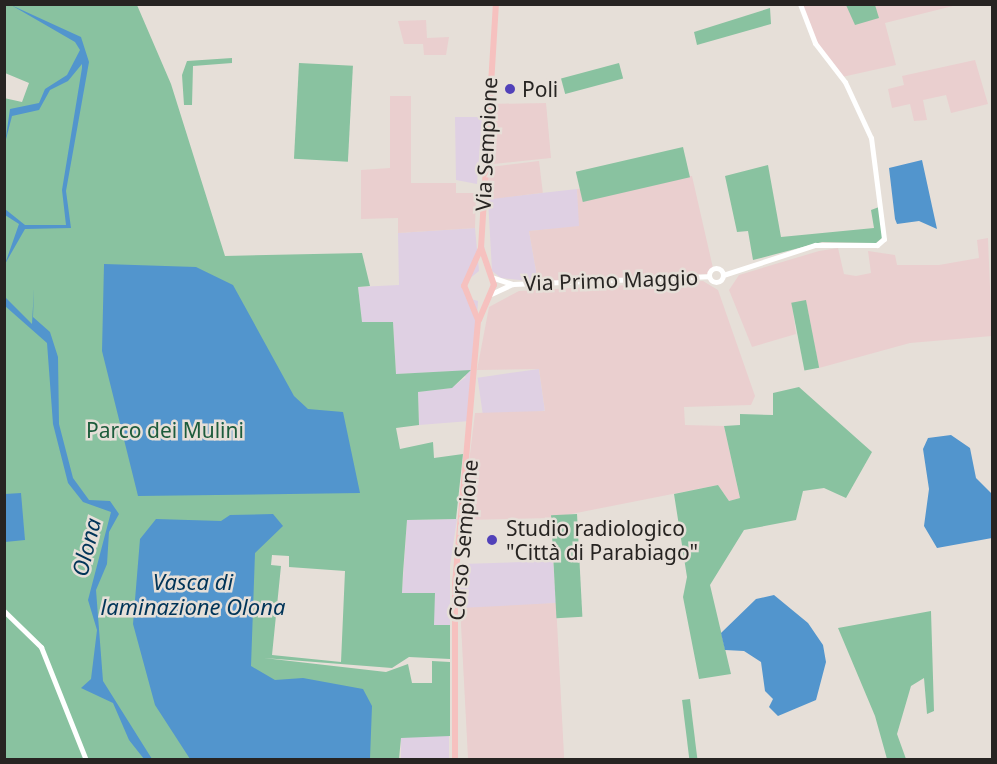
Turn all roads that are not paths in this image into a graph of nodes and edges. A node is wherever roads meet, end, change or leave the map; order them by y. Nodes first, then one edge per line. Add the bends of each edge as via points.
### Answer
1 (496, 4) edge
2 (800, 4) edge
3 (481, 249) junction
4 (723, 275) junction
5 (469, 276) junction
6 (489, 276) junction
7 (709, 276) junction
8 (513, 284) junction
9 (490, 296) junction
10 (469, 297) junction
11 (478, 320) junction
12 (4, 611) edge
13 (86, 759) edge
14 (454, 759) edge

1 - 3 main road, Via Sempione
2 - 4 street, Via Primo Maggio via 815,43 845,82 871,138 885,233 879,245 819,244
3 - 5 main road, Via Sempione
3 - 6 main road, Via Sempione
4 - 7 street, Via Primo Maggio via 717,282
4 - 7 street, Via Primo Maggio via 714,268
5 - 6 main road
5 - 10 main road via 464,286
6 - 8 street, Via Primo Maggio
6 - 9 main road, Via Sempione
7 - 8 street, Via Primo Maggio
8 - 9 street, Via Primo Maggio
9 - 10 main road
9 - 11 main road, Corso Sempione
10 - 11 main road, Corso Sempione
11 - 14 main road, Corso Sempione via 455,584
12 - 13 street via 41,647

